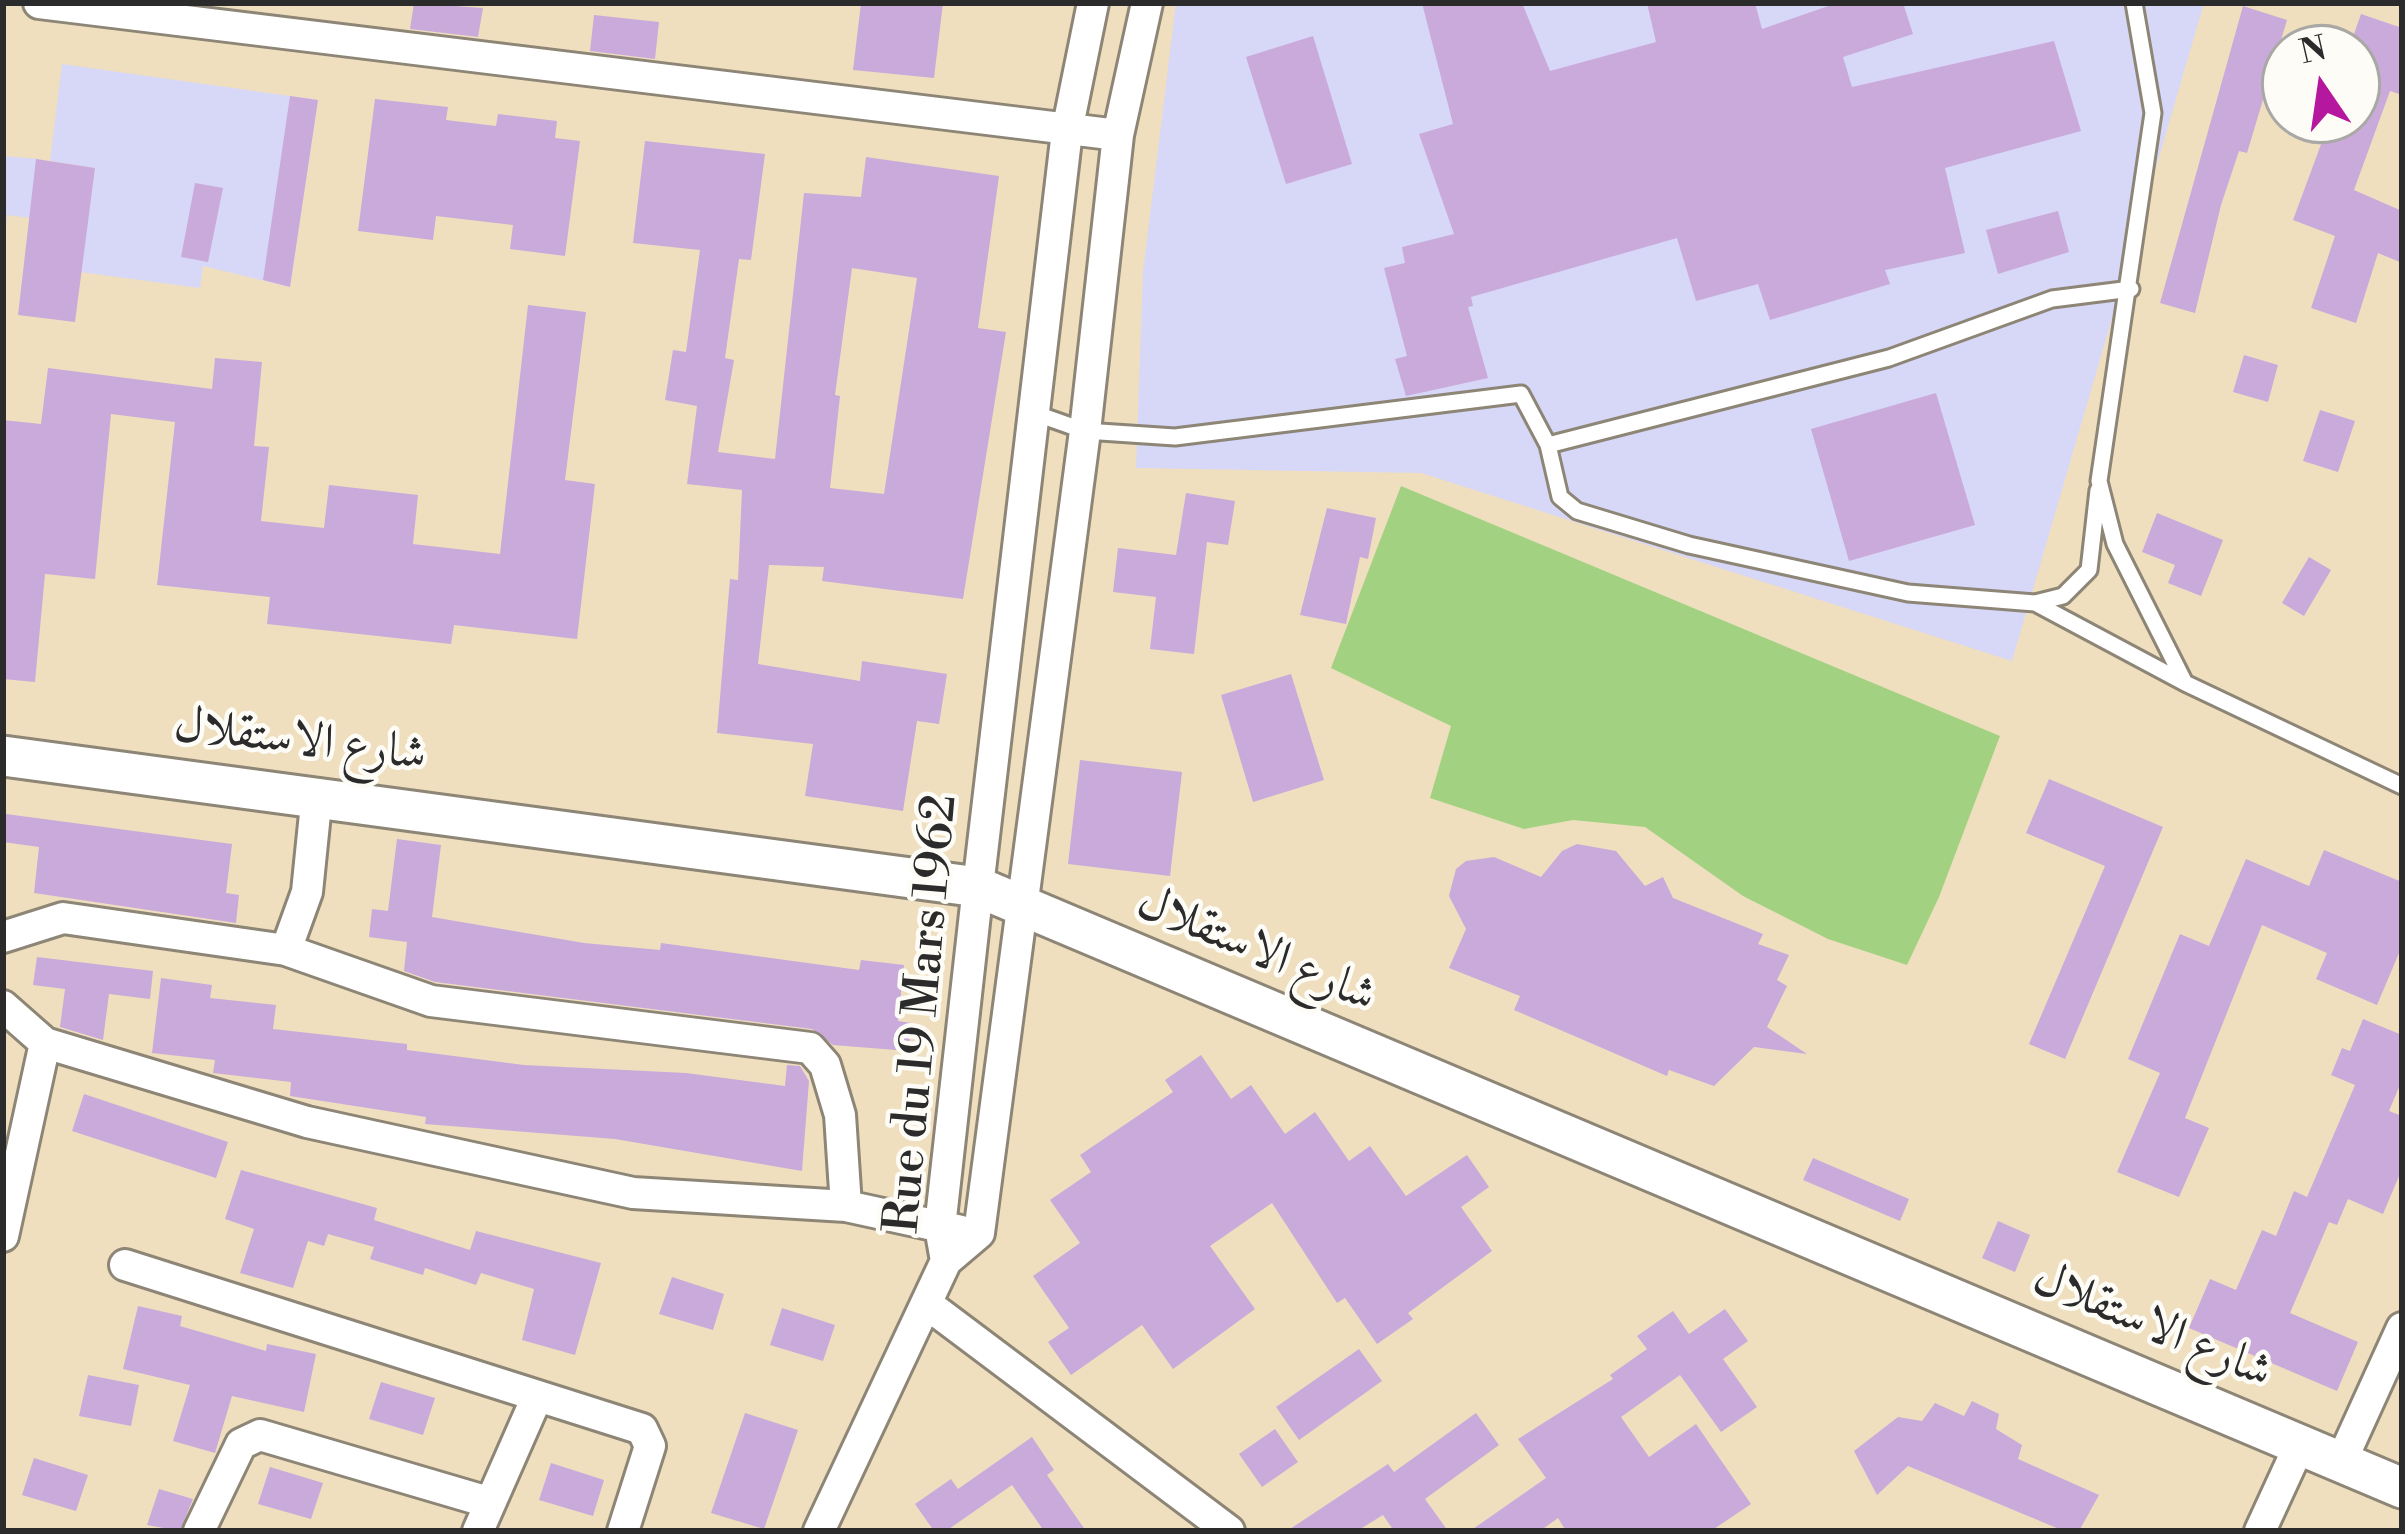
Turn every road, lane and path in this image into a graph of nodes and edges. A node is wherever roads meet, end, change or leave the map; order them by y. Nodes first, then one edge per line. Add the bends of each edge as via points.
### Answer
1 (38, 3) edge
2 (1093, 3) edge
3 (1147, 3) edge
4 (2134, 3) edge
5 (1067, 130) junction
6 (1118, 136) junction
7 (2131, 290) junction
8 (1037, 414) junction
9 (1085, 431) junction
10 (1547, 445) junction
11 (2098, 482) junction
12 (2035, 603) junction
13 (2185, 683) junction
14 (3, 756) edge
15 (2402, 785) edge
16 (317, 794) junction
17 (978, 886) junction
18 (1022, 908) junction
19 (3, 937) edge
20 (286, 950) junction
21 (3, 1006) edge
22 (45, 1042) junction
23 (846, 1206) junction
24 (940, 1228) junction
25 (979, 1233) junction
26 (3, 1236) edge
27 (946, 1261) junction
28 (124, 1265) dead end
29 (927, 1304) junction
30 (2402, 1328) edge
31 (537, 1397) junction
32 (2300, 1444) junction
33 (2341, 1462) junction
34 (2402, 1488) edge
35 (483, 1516) edge
36 (199, 1531) edge
37 (623, 1531) edge
38 (819, 1531) edge
39 (1229, 1531) edge
40 (2260, 1531) edge

1 - 5 street
2 - 5 street, Rue du 19 Mars 1962
3 - 6 street, Rue du 19 Mars 1962
4 - 7 lane via 2153,113
5 - 6 street
5 - 8 street, Rue du 19 Mars 1962
6 - 9 street, Rue du 19 Mars 1962
7 - 10 lane via 2051,298 1889,358
7 - 11 lane
8 - 9 lane
8 - 17 street, Rue du 19 Mars 1962
9 - 10 lane via 1174,437 1521,394
9 - 18 street, Rue du 19 Mars 1962
10 - 12 lane via 1560,497 1576,511 1908,593
11 - 12 lane via 2089,570 2062,596
11 - 13 lane via 2115,544
12 - 13 lane
13 - 15 lane
14 - 16 street, شارع الاستقلال
16 - 17 street, شارع الاستقلال
16 - 20 street via 307,892
17 - 18 street, شارع الاستقلال
17 - 24 street, Rue du 19 Mars 1962
18 - 25 street, Rue du 19 Mars 1962
18 - 32 street, شارع الاستقلال
19 - 20 street via 63,918
20 - 23 street via 431,1001 810,1048 825,1065 840,1115
21 - 22 street
22 - 23 street via 308,1122 557,1180 717,1202
22 - 26 street
23 - 24 street
24 - 25 street
24 - 27 street, Rue du 19 Mars 1962
25 - 27 street, Rue du 19 Mars 1962
27 - 29 street
28 - 31 street
29 - 38 street
29 - 39 street
30 - 33 street
31 - 35 street
31 - 37 street via 648,1433
32 - 33 street, شارع الاستقلال
32 - 40 street
33 - 34 street, شارع الاستقلال
35 - 36 street via 260,1435 241,1444

